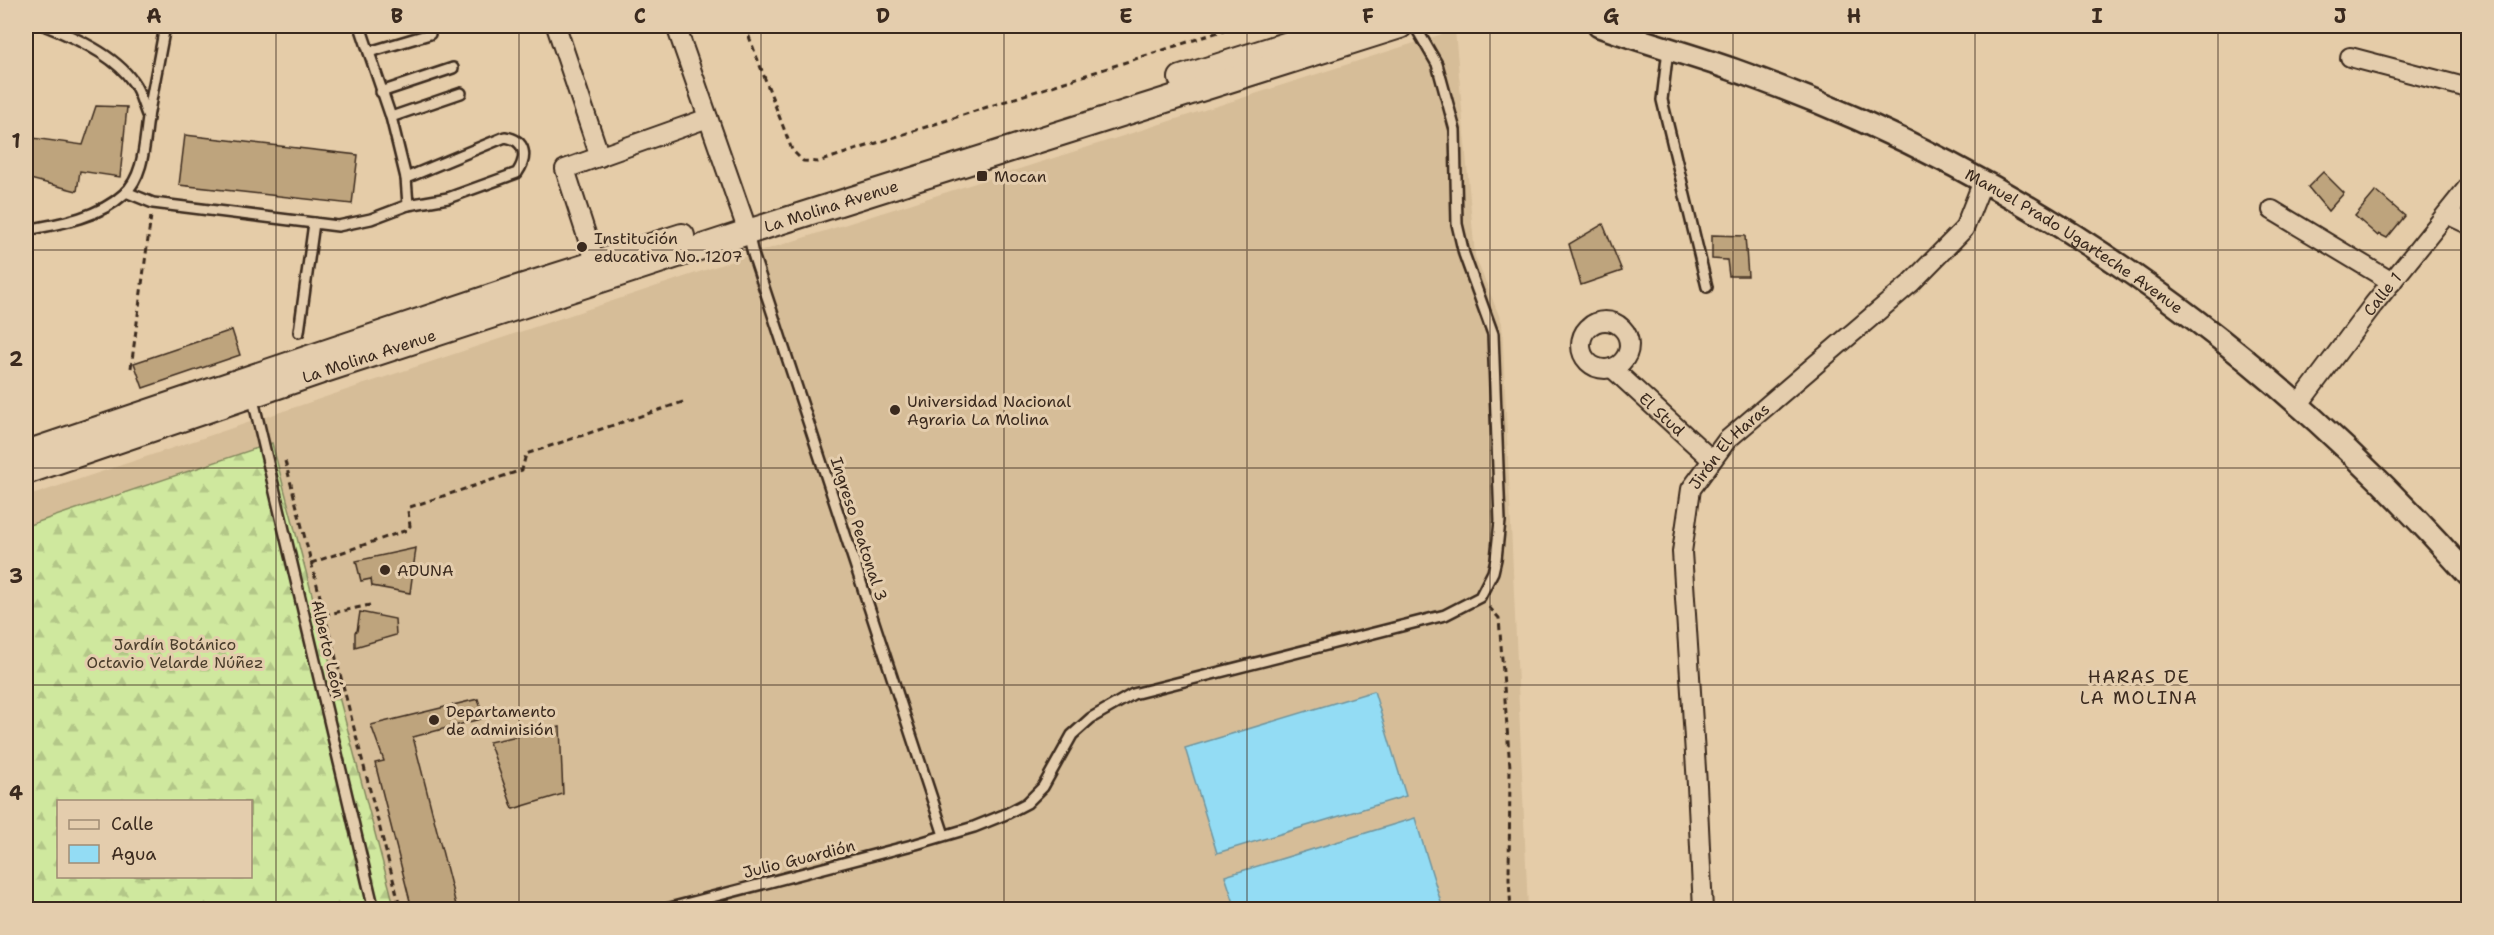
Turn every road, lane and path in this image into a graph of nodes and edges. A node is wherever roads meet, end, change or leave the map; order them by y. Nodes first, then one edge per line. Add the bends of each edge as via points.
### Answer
1 (46, 26) edge
2 (165, 26) edge
3 (360, 26) edge
4 (556, 26) edge
5 (676, 26) edge
6 (745, 26) edge
7 (1237, 26) edge
8 (1345, 26) edge
9 (1400, 26) edge
10 (1415, 26) edge
11 (1600, 26) edge
12 (430, 34) dead end
13 (1668, 48) junction
14 (369, 52) junction
15 (2350, 57) dead end
16 (453, 68) dead end
17 (2469, 88) edge
18 (381, 92) junction
19 (461, 93) dead end
20 (148, 117) junction
21 (391, 117) junction
22 (708, 118) junction
23 (600, 157) junction
24 (406, 178) junction
25 (1983, 181) junction
26 (2469, 187) edge
27 (126, 192) junction
28 (153, 203) junction
29 (408, 205) junction
30 (2272, 210) dead end
31 (2446, 214) junction
32 (314, 223) junction
33 (2469, 224) edge
34 (745, 225) junction
35 (26, 230) edge
36 (598, 272) junction
37 (2391, 282) junction
38 (1707, 287) dead end
39 (299, 332) dead end
40 (131, 368) dead end
41 (1612, 368) dead end
42 (252, 395) junction
43 (686, 401) dead end
44 (2299, 404) junction
45 (26, 453) edge
46 (1712, 460) junction
47 (285, 461) dead end
48 (26, 472) edge
49 (311, 563) junction
50 (2469, 575) edge
51 (1480, 597) junction
52 (370, 605) dead end
53 (324, 615) junction
54 (944, 835) junction
55 (374, 909) edge
56 (401, 909) edge
57 (662, 909) edge
58 (1511, 909) edge
59 (1703, 909) edge

1 - 20 lane via 107,57 133,82
2 - 20 lane
3 - 14 lane
4 - 23 street
5 - 22 street
6 - 7 path via 792,150 802,161 818,162
8 - 34 main road, La Molina Avenue
9 - 34 main road, La Molina Avenue
10 - 51 lane via 1437,64 1455,130 1457,224 1493,334 1500,521 1493,572
11 - 13 street, Manuel Prado Ugarteche Avenue
12 - 14 lane
13 - 25 street, Manuel Prado Ugarteche Avenue via 1808,98
13 - 38 lane via 1662,100
14 - 18 lane
15 - 17 street
16 - 18 lane
18 - 21 lane
19 - 21 lane
20 - 27 lane via 145,148
21 - 24 lane
22 - 23 street
22 - 34 street
23 - 36 street via 565,169
24 - 29 lane
24 - 29 lane via 505,137 519,143 524,157 517,173 448,198
25 - 44 street, Manuel Prado Ugarteche Avenue via 2158,291
25 - 46 street, Jirón El Haras via 1964,229 1911,283 1727,440
26 - 31 street, Calle 1
27 - 28 lane
27 - 35 lane via 103,208 68,223
28 - 32 lane
28 - 40 path
29 - 32 lane via 351,224
30 - 37 street
31 - 33 street
31 - 37 street, Calle 1
32 - 39 lane
34 - 36 main road, La Molina Avenue
34 - 54 lane, Ingreso Peatonal 3
36 - 42 main road, La Molina Avenue
36 - 45 main road, La Molina Avenue
37 - 44 street, Calle 1
41 - 46 street, El Stud
42 - 48 main road, La Molina Avenue
42 - 55 lane, Alberto León
43 - 49 path via 526,454 522,470 410,507 407,530
44 - 50 street, Manuel Prado Ugarteche Avenue via 2391,492
46 - 59 street, Jirón El Haras via 1691,489 1682,552
47 - 49 path
49 - 53 path
51 - 54 lane, Julio Guardión via 1445,615 1133,694 1091,718 1072,735 1043,787 1027,803 974,827
51 - 58 path via 1499,618 1510,768
52 - 53 path
53 - 56 path
54 - 57 lane, Julio Guardión

